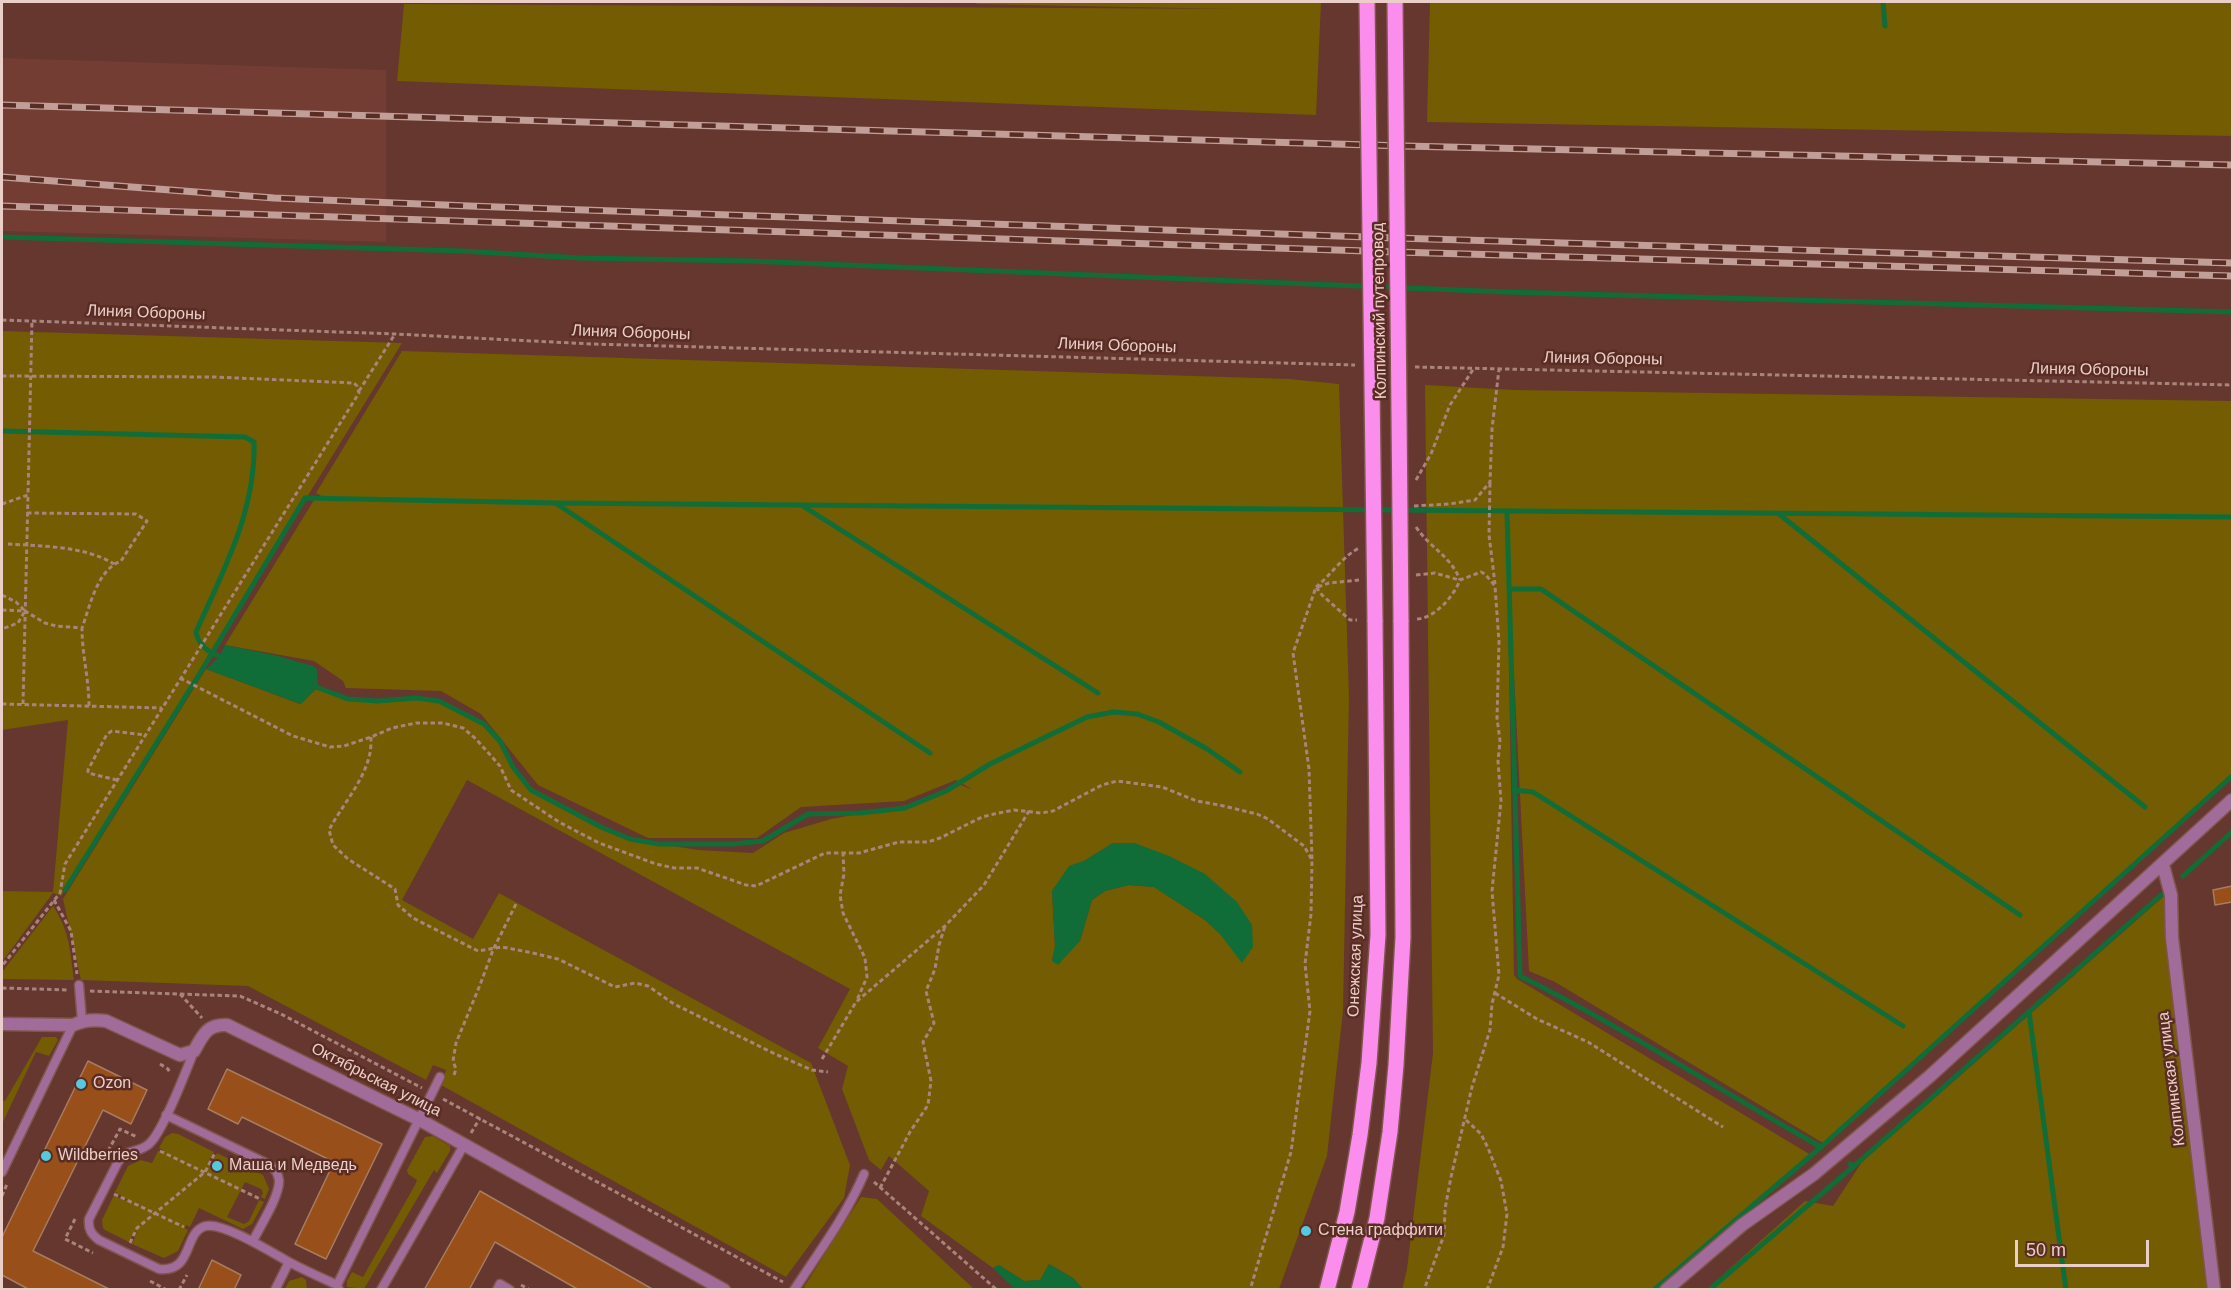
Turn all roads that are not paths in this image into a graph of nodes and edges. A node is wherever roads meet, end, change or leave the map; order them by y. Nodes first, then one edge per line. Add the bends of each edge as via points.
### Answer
1 (1367, 2) edge
2 (1395, 2) edge
3 (1375, 620) joint
4 (2232, 800) edge
5 (2163, 865) junction
6 (79, 985) road end
7 (77, 1023) junction
8 (2, 1024) edge
9 (194, 1051) junction
10 (440, 1077) dead end
11 (166, 1115) junction
12 (420, 1120) junction
13 (464, 1145) junction
14 (2, 1172) edge
15 (864, 1174) road end
16 (253, 1241) junction
17 (289, 1262) junction
18 (338, 1287) edge
19 (275, 1290) edge
20 (381, 1290) edge
21 (497, 1290) edge
22 (510, 1290) edge
23 (724, 1290) edge
24 (794, 1290) edge
25 (1327, 1290) edge
26 (1359, 1290) edge
27 (1666, 1290) edge
28 (2214, 1290) edge

1 - 3 main road, Колпинский путепровод, bridge
2 - 26 main road, Колпинский путепровод, bridge via 1408,620 1403,937 1390,1132 1377,1218
3 - 25 main road, Онежская улица via 1378,935 1369,1063 1347,1212
4 - 5 street
5 - 27 street via 1930,1076 1814,1174 1742,1225
5 - 28 street, Колпинская улица via 2171,895 2172,938
6 - 7 lane
7 - 8 street
7 - 9 street via 105,1022 180,1055
7 - 14 lane
9 - 11 lane
9 - 12 street, Октябрьская улица via 209,1029 227,1025
10 - 12 lane
11 - 16 lane via 276,1170 278,1190
11 - 16 lane via 148,1145 123,1155 89,1218 92,1234 168,1270 182,1261 203,1226 212,1225
12 - 13 street, Октябрьская улица
12 - 18 lane
13 - 20 lane
13 - 23 street, Октябрьская улица
15 - 24 lane via 831,1237
16 - 17 lane
17 - 18 lane
17 - 19 lane
21 - 22 lane via 500,1284

